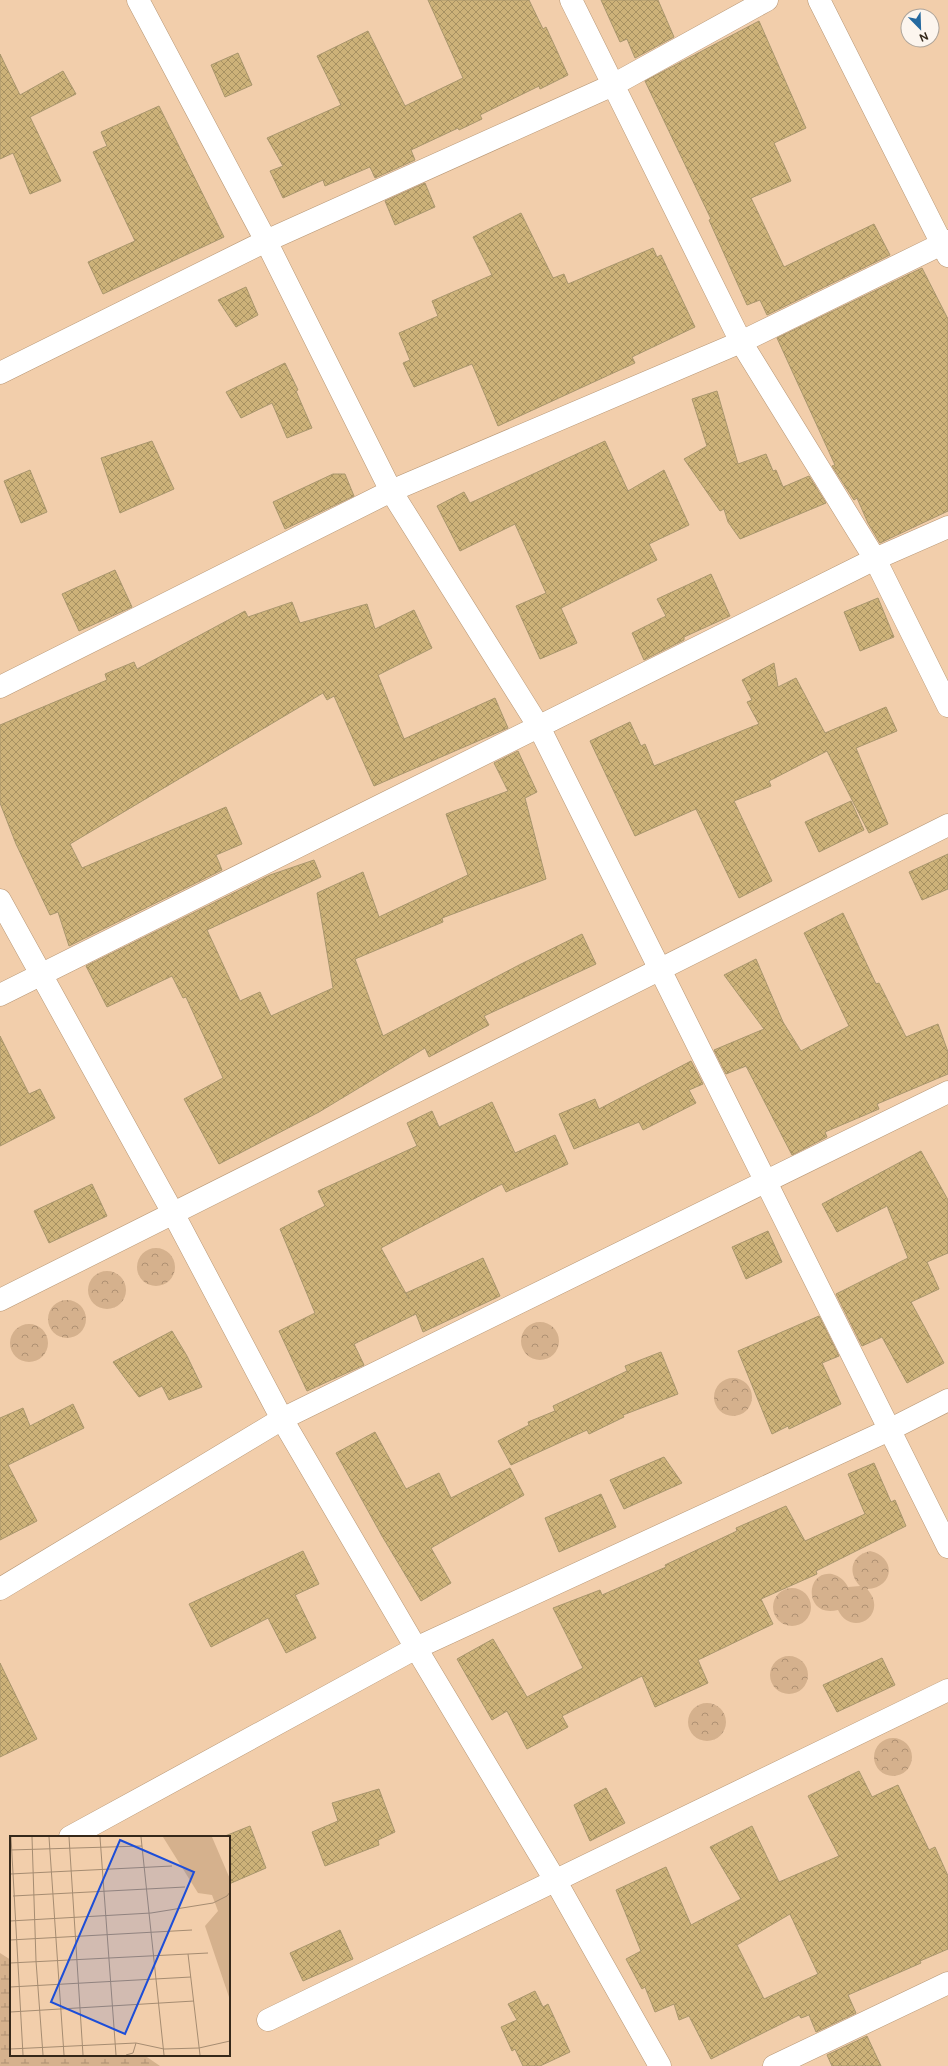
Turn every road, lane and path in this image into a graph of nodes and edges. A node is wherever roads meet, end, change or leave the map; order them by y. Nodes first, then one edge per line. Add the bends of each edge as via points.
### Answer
1 (138, 0) edge
2 (571, 0) edge
3 (767, 0) edge
4 (819, 0) edge
5 (613, 85) junction
6 (266, 241) junction
7 (946, 247) edge
8 (741, 342) junction
9 (0, 373) edge
10 (391, 491) junction
11 (948, 527) edge
12 (875, 559) junction
13 (0, 687) edge
14 (948, 706) edge
15 (539, 726) junction
16 (948, 825) edge
17 (0, 900) edge
18 (660, 969) junction
19 (41, 975) junction
20 (0, 995) edge
21 (948, 1092) edge
22 (765, 1181) junction
23 (172, 1213) junction
24 (0, 1300) edge
25 (948, 1400) edge
26 (282, 1419) junction
27 (889, 1430) junction
28 (948, 1547) edge
29 (0, 1589) edge
30 (416, 1648) junction
31 (948, 1690) edge
32 (72, 1836) edge
33 (555, 1880) junction
34 (948, 1983) edge
35 (268, 2020) dead end
36 (660, 2066) edge
37 (774, 2066) edge

1 - 6 street
2 - 5 street
3 - 5 street
4 - 7 street
5 - 6 street
5 - 8 street
6 - 9 street
6 - 10 street
7 - 8 street
8 - 10 street
8 - 12 street
10 - 13 street
10 - 15 street
11 - 12 street
12 - 14 street
12 - 15 street
15 - 18 street
15 - 19 street
16 - 18 street
17 - 19 street
18 - 22 street
18 - 23 street
19 - 20 street
19 - 23 street
21 - 22 street
22 - 26 street
22 - 27 street
23 - 24 street
23 - 26 street
25 - 27 street
26 - 29 street
26 - 30 street
27 - 28 street
27 - 30 street
30 - 32 street
30 - 33 street
31 - 33 street
33 - 35 street
33 - 36 street
34 - 37 street

